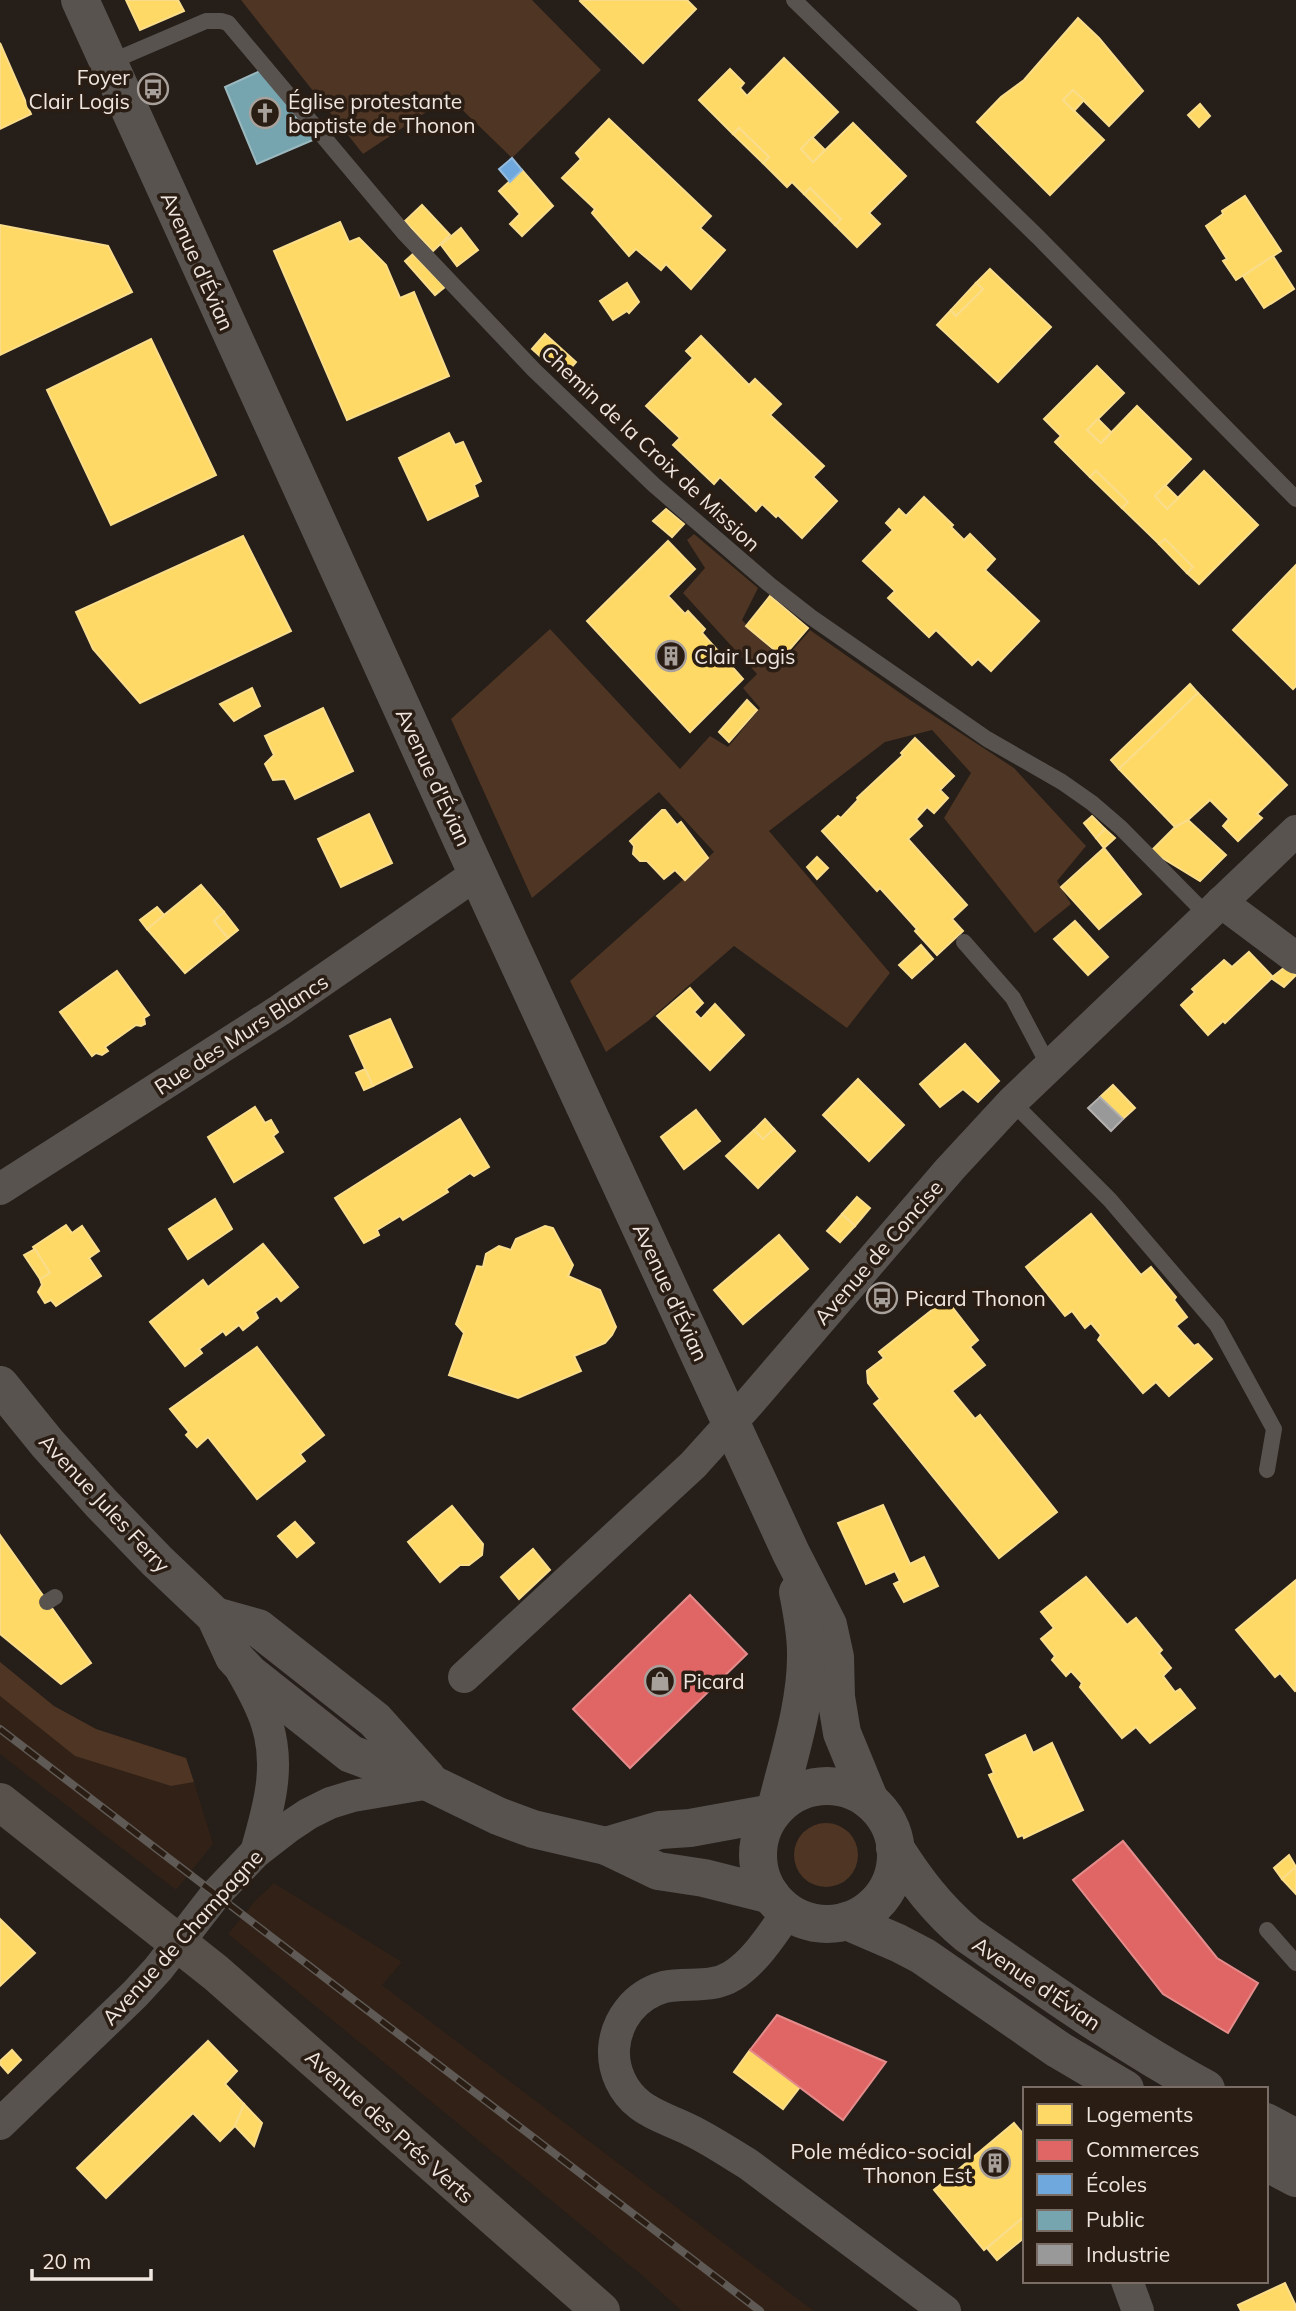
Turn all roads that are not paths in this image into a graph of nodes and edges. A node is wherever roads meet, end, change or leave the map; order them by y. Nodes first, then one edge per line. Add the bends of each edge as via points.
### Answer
1 (80, 0) edge
2 (794, 0) edge
3 (108, 63) junction
4 (1296, 499) edge
5 (1296, 831) edge
6 (478, 873) junction
7 (1214, 909) junction
8 (964, 942) dead end
9 (1296, 958) edge
10 (1049, 1066) junction
11 (1012, 1102) junction
12 (0, 1189) edge
13 (0, 1385) edge
14 (731, 1423) junction
15 (1267, 1470) dead end
16 (791, 1553) junction
17 (215, 1616) junction
18 (234, 1657) junction
19 (464, 1677) dead end
20 (430, 1783) junction
21 (870, 1801) junction
22 (0, 1802) edge
23 (774, 1811) junction
24 (606, 1846) junction
25 (895, 1848) junction
26 (256, 1852) junction
27 (780, 1903) junction
28 (847, 1921) junction
29 (1267, 1930) dead end
30 (179, 1941) junction
31 (1296, 1963) edge
32 (1106, 2084) edge
33 (1203, 2087) edge
34 (1268, 2123) edge
35 (0, 2124) edge
36 (1296, 2138) edge
37 (1268, 2163) edge
38 (1296, 2178) edge
39 (1128, 2283) edge
40 (601, 2311) edge
41 (945, 2311) edge
42 (1138, 2311) edge

1 - 3 street, Avenue d'Évian
2 - 4 lane via 1038,237
3 - 6 street, Avenue d'Évian
3 - 7 lane, Chemin de la Croix de Mission via 206,21 228,23 405,234 534,370 654,485 811,617 987,739 1092,803
5 - 7 street, Avenue de Concise
6 - 12 street, Rue des Murs Blancs via 280,1010
6 - 14 street, Avenue d'Évian
7 - 9 street
7 - 10 street, Avenue de Concise
8 - 10 lane via 1013,998
10 - 11 street, Avenue de Concise
11 - 14 street, Avenue de Concise
11 - 15 lane via 1110,1200 1217,1325 1274,1429
13 - 17 street, Avenue Jules Ferry via 100,1503
14 - 16 street, Avenue d'Évian
14 - 19 street, Avenue de Concise via 693,1465
16 - 21 street, Avenue d'Évian via 828,1625 842,1733
16 - 23 street, Avenue d'Évian via 805,1631 805,1672
17 - 18 street, Avenue Jules Ferry
17 - 20 street, Avenue Jules Ferry via 258,1628 375,1720
18 - 20 street, Avenue Jules Ferry via 351,1754
18 - 26 street via 267,1723 273,1749 273,1779
20 - 24 street, Avenue Jules Ferry via 498,1816
20 - 26 street, Avenue de Champagne via 330,1803
21 - 23 street via 851,1790 817,1787 794,1794
21 - 25 street via 890,1827
22 - 30 main road, Avenue des Prés Verts
23 - 24 street, Avenue Jules Ferry via 690,1828 660,1829
23 - 27 street via 758,1848 761,1873
24 - 27 street, Avenue Jules Ferry via 658,1871 704,1878
25 - 28 street via 894,1871 884,1893 868,1910
25 - 33 street, Avenue d'Évian via 923,1891 968,1935 1120,2039
26 - 30 street, Avenue de Champagne
27 - 28 street via 810,1922
27 - 41 street via 759,1951 733,1975 707,1984 665,1987 632,2006 615,2039 618,2077 641,2106 748,2164
28 - 32 street, Avenue d'Évian via 923,1956
29 - 31 lane
30 - 35 street, Avenue de Champagne via 135,1994
30 - 40 main road, Avenue des Prés Verts
34 - 36 street
37 - 38 street
39 - 42 street

